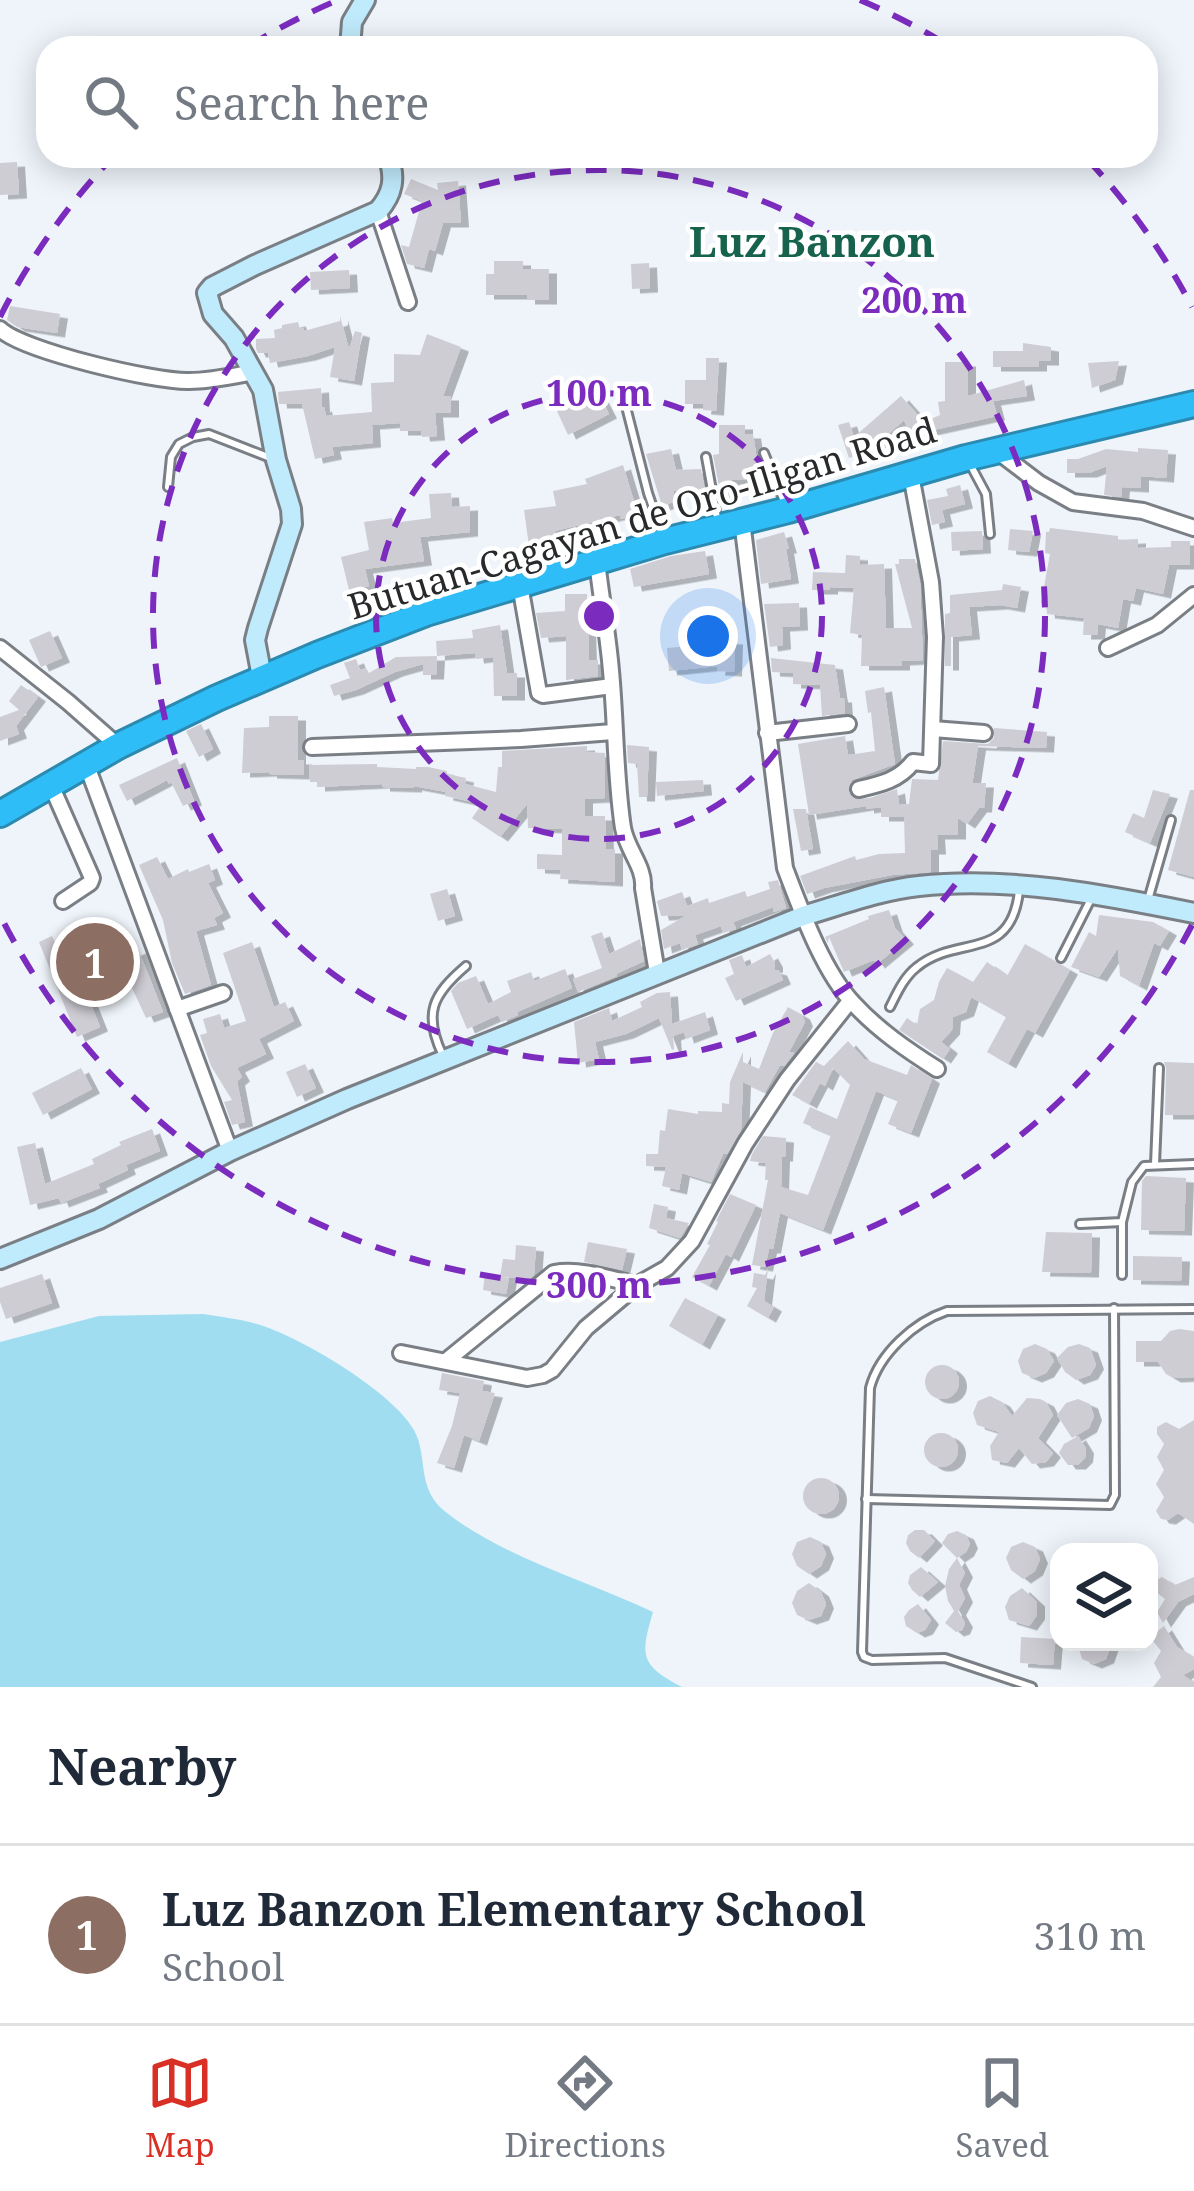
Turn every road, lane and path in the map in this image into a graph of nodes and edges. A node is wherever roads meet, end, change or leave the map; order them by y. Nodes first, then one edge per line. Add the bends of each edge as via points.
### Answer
1 (365, 0) edge
2 (351, 36) edge
3 (390, 168) edge
4 (378, 211) junction
5 (408, 302) dead end
6 (0, 329) edge
7 (254, 372) junction
8 (622, 391) dead end
9 (1194, 404) edge
10 (997, 451) junction
11 (764, 453) dead end
12 (706, 457) dead end
13 (966, 458) junction
14 (276, 460) junction
15 (911, 476) junction
16 (168, 488) dead end
17 (788, 510) junction
18 (731, 524) junction
19 (1194, 528) edge
20 (990, 534) dead end
21 (665, 541) junction
22 (597, 561) junction
23 (520, 585) junction
24 (1194, 595) edge
25 (0, 648) edge
26 (1108, 648) dead end
27 (262, 677) junction
28 (612, 686) junction
29 (848, 724) dead end
30 (933, 729) junction
31 (613, 731) junction
32 (767, 733) junction
33 (984, 733) dead end
34 (118, 746) junction
35 (311, 747) dead end
36 (87, 766) junction
37 (51, 785) junction
38 (859, 789) dead end
39 (0, 814) edge
40 (1171, 820) dead end
41 (1020, 885) junction
42 (1093, 896) junction
43 (64, 901) dead end
44 (1147, 904) junction
45 (1194, 914) edge
46 (803, 916) junction
47 (1061, 958) dead end
48 (466, 966) dead end
49 (657, 973) junction
50 (223, 993) dead end
51 (850, 1001) junction
52 (890, 1007) dead end
53 (177, 1009) junction
54 (445, 1060) junction
55 (1160, 1068) dead end
56 (937, 1069) dead end
57 (230, 1150) junction
58 (1194, 1163) edge
59 (1155, 1164) junction
60 (1122, 1222) junction
61 (1080, 1224) dead end
62 (0, 1258) edge
63 (1122, 1275) dead end
64 (637, 1285) junction
65 (1114, 1308) junction
66 (1194, 1309) edge
67 (400, 1353) dead end
68 (446, 1361) junction
69 (866, 1499) junction
70 (1031, 1687) edge

1 - 2 street
3 - 4 street via 393,183
4 - 5 street
4 - 7 street via 206,293
6 - 7 street via 133,375 187,382
7 - 14 street
8 - 21 lane
9 - 10 highway, Butuan-Cagayan de Oro-Iligan Road
10 - 13 highway, Butuan-Cagayan de Oro-Iligan Road
10 - 19 street via 1073,502
11 - 17 lane
12 - 18 lane
13 - 15 highway, Butuan-Cagayan de Oro-Iligan Road
13 - 20 lane via 986,494
14 - 16 lane via 209,434 193,437 171,457
14 - 27 street via 292,524 255,640
15 - 17 highway, Butuan-Cagayan de Oro-Iligan Road
15 - 30 street via 932,583
17 - 18 highway, Butuan-Cagayan de Oro-Iligan Road
18 - 21 highway, Butuan-Cagayan de Oro-Iligan Road
18 - 32 street
21 - 22 highway, Butuan-Cagayan de Oro-Iligan Road
22 - 23 highway, Butuan-Cagayan de Oro-Iligan Road
22 - 28 street
23 - 27 highway, Butuan-Cagayan de Oro-Iligan Road
23 - 28 street via 538,693
24 - 26 street
25 - 34 street
27 - 34 highway, Butuan-Cagayan de Oro-Iligan Road
28 - 31 street
29 - 32 street
30 - 33 street
30 - 38 street via 931,764 913,762 888,783
31 - 35 street
31 - 49 street via 624,835 644,874
32 - 46 street via 785,868
34 - 36 highway, Butuan-Cagayan de Oro-Iligan Road
36 - 37 highway, Butuan-Cagayan de Oro-Iligan Road
36 - 53 street
37 - 39 highway, Butuan-Cagayan de Oro-Iligan Road
37 - 43 street via 92,878
40 - 44 lane
41 - 42 street
41 - 46 street via 916,886
41 - 52 lane via 1010,924 982,944 916,968
42 - 44 street
42 - 47 lane
44 - 45 street
46 - 49 street
46 - 51 street
48 - 54 lane via 432,1013
49 - 54 street
50 - 53 street
51 - 56 street
51 - 64 street via 745,1144 692,1241
53 - 57 street
54 - 57 street
55 - 59 lane
57 - 62 street via 99,1219
58 - 59 lane
59 - 60 lane via 1132,1182
60 - 61 lane
60 - 63 lane
64 - 68 street via 561,1270
64 - 68 street via 543,1376
65 - 66 lane
65 - 69 lane via 969,1309 930,1317 895,1345 872,1378
65 - 69 lane via 1110,1505
67 - 68 street
69 - 70 lane via 864,1657 945,1658

